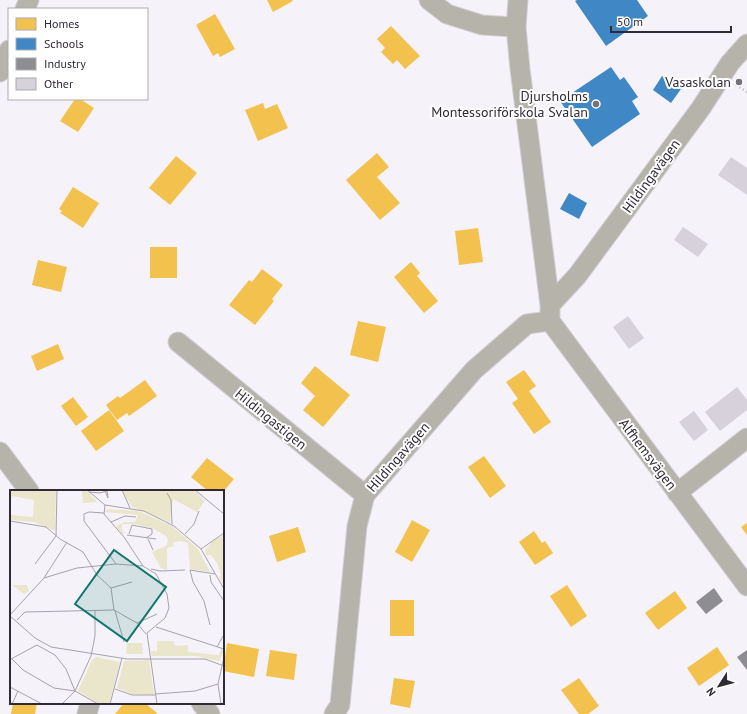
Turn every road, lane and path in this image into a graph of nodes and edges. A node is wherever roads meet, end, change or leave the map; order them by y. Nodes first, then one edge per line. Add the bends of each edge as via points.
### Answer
1 (429, 0) edge
2 (518, 0) edge
3 (516, 27) junction
4 (747, 44) edge
5 (8, 52) edge
6 (0, 72) edge
7 (550, 313) junction
8 (178, 342) dead end
9 (747, 438) edge
10 (0, 452) edge
11 (28, 490) edge
12 (677, 493) junction
13 (365, 495) junction
14 (747, 586) edge
15 (90, 704) edge
16 (202, 704) edge
17 (87, 714) edge
18 (210, 714) edge
19 (334, 714) edge

1 - 3 street via 447,14 482,25
2 - 3 street
3 - 7 street
4 - 7 street, Hildingavägen via 730,63 701,108
5 - 6 street
7 - 12 street, Alfhemsvägen
7 - 13 street, Hildingavägen via 527,324 474,370
8 - 13 street, Hildingastigen
9 - 12 street
10 - 11 street
12 - 14 street, Alfhemsvägen
13 - 19 street, Hildingavägen via 356,526 340,705
15 - 17 street
16 - 18 street

